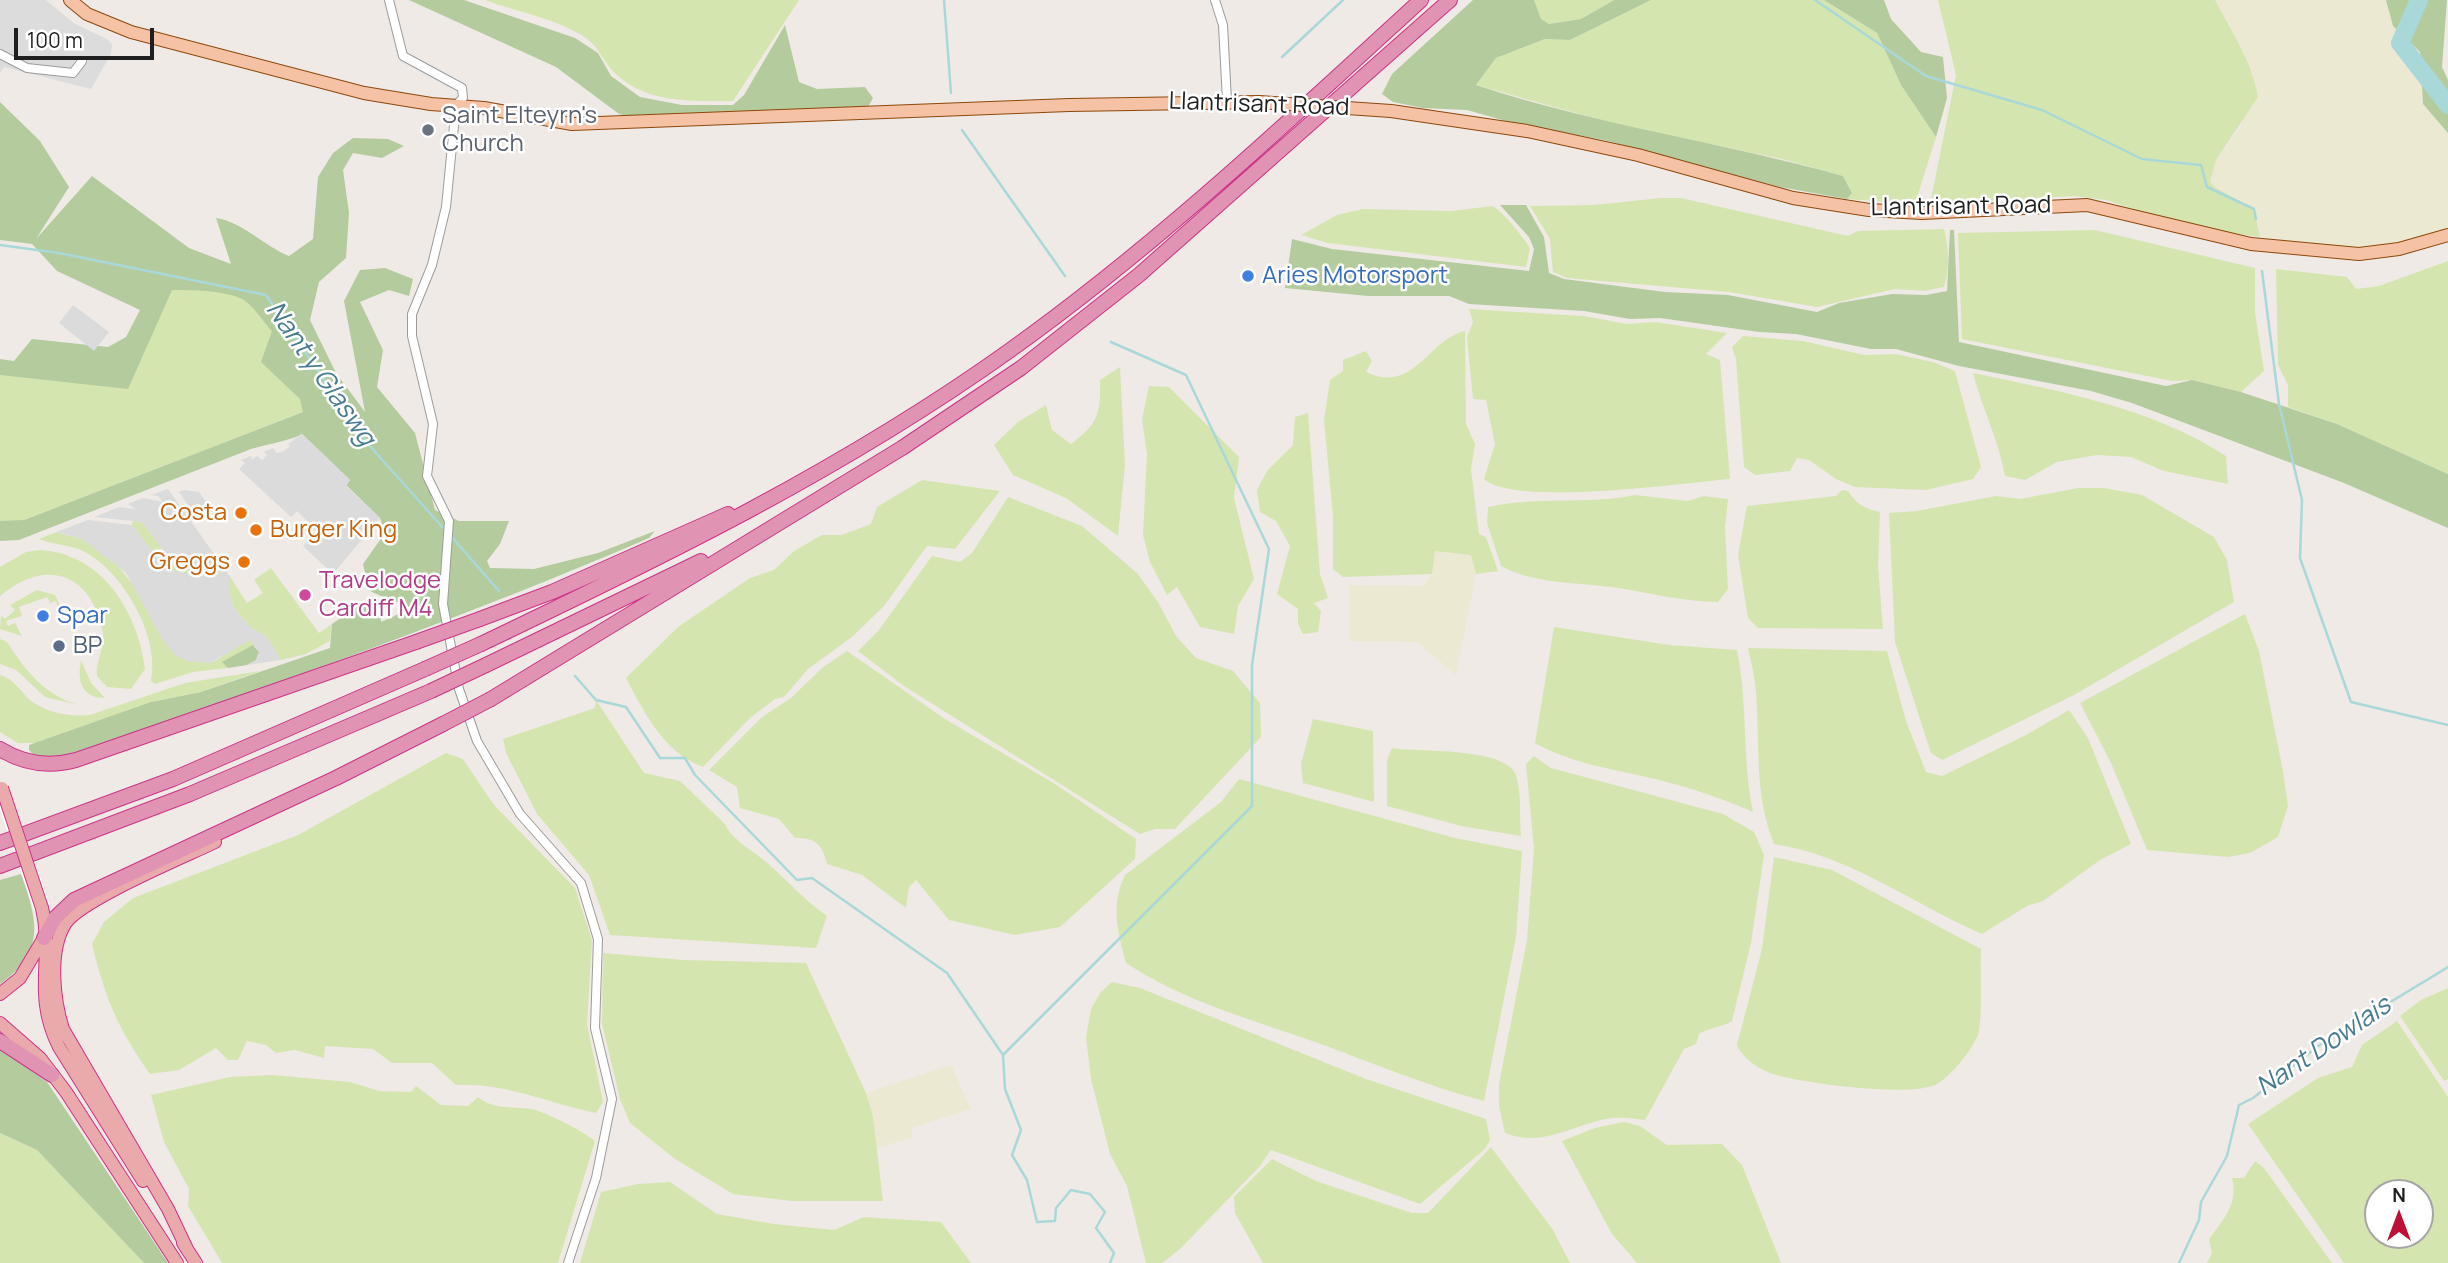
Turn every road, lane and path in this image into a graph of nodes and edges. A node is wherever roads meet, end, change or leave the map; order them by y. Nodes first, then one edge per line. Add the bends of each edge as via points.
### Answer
1 (71, 0) edge
2 (389, 0) edge
3 (1214, 0) edge
4 (1421, 0) edge
5 (1450, 0) edge
6 (0, 54) edge
7 (82, 61) dead end
8 (1227, 102) junction
9 (456, 105) junction
10 (2448, 235) edge
11 (816, 475) junction
12 (832, 491) junction
13 (0, 749) edge
14 (1, 785) edge
15 (292, 799) junction
16 (0, 843) edge
17 (0, 866) edge
18 (44, 938) junction
19 (0, 994) edge
20 (0, 1023) edge
21 (0, 1041) edge
22 (52, 1075) junction
23 (187, 1251) junction
24 (177, 1263) edge
25 (196, 1263) edge
26 (568, 1263) edge

1 - 9 main road, Llantrisant Road via 87,14 131,33 364,93
2 - 9 street via 403,56 462,88 463,98
3 - 8 street via 1223,25
4 - 11 highway via 1133,256 1010,351
5 - 12 highway via 1139,275 1021,368
6 - 7 street via 27,68 73,74
8 - 9 main road, Llantrisant Road via 572,124
8 - 10 main road, Llantrisant Road, bridge via 1391,111 1527,131 1639,155 1793,198 1869,210 1923,213 2087,205 2251,244 2359,254
9 - 26 street via 446,207 432,265 412,314 418,372 433,424 427,475 449,526 443,604 459,689 477,741 520,814 581,883 598,939 595,1028 612,1099 596,1178
11 - 13 highway, bridge via 480,619 62,764 33,763
11 - 16 highway, bridge via 717,530 481,645 173,779
12 - 15 highway, bridge via 491,699
12 - 17 highway, bridge via 684,569 431,691 210,786
14 - 18 highway, bridge via 42,908
15 - 18 highway via 74,900 55,918
15 - 23 highway via 91,904 61,932 54,984 63,1029 163,1200
18 - 19 highway via 20,978
18 - 23 highway via 44,1003 54,1036
20 - 22 highway via 40,1058
21 - 22 highway
22 - 24 highway via 75,1103
23 - 25 highway

